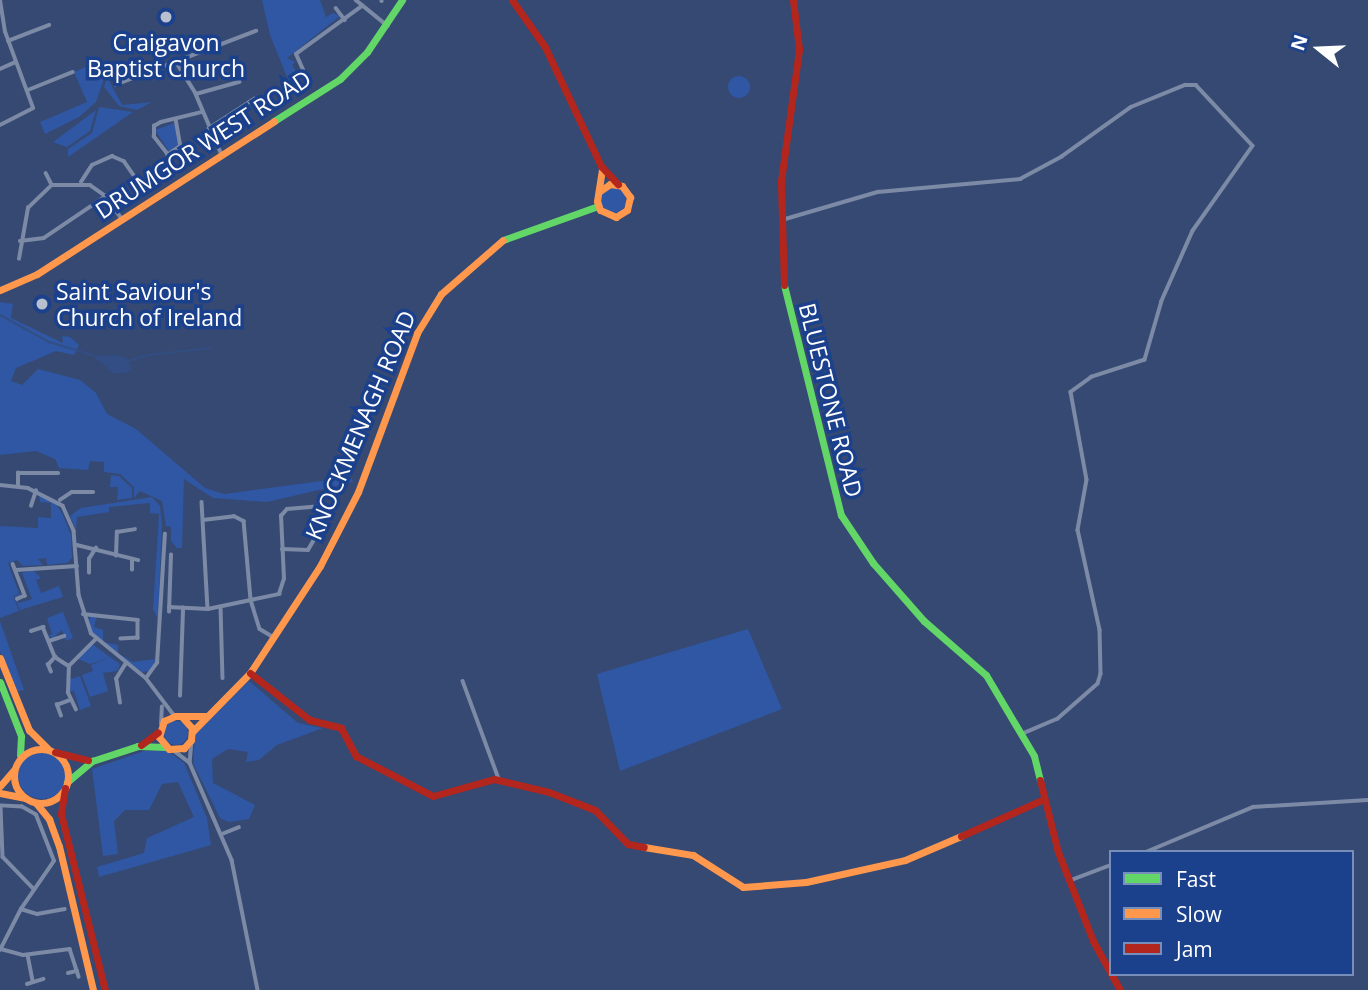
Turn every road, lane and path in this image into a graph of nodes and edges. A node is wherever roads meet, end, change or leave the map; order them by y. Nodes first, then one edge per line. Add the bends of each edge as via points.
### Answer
1 (0, 0) edge
2 (356, 0) edge
3 (402, 0) edge
4 (512, 0) edge
5 (793, 0) edge
6 (362, 6) junction
7 (0, 7) edge
8 (336, 8) dead end
9 (345, 20) junction
10 (45, 24) dead end
11 (388, 26) junction
12 (257, 32) dead end
13 (8, 41) junction
14 (16, 62) junction
15 (176, 62) junction
16 (0, 69) edge
17 (303, 70) dead end
18 (73, 72) dead end
19 (239, 82) dead end
20 (115, 85) dead end
21 (28, 90) junction
22 (196, 94) junction
23 (254, 99) dead end
24 (202, 112) junction
25 (176, 119) junction
26 (0, 125) edge
27 (208, 129) junction
28 (222, 155) junction
29 (601, 166) junction
30 (46, 173) dead end
31 (81, 182) junction
32 (618, 184) junction
33 (52, 185) junction
34 (143, 188) dead end
35 (600, 191) junction
36 (106, 196) junction
37 (598, 206) junction
38 (122, 219) junction
39 (780, 220) junction
40 (20, 241) junction
41 (19, 259) dead end
42 (0, 290) edge
43 (58, 473) dead end
44 (0, 485) edge
45 (18, 486) junction
46 (36, 490) junction
47 (93, 492) dead end
48 (59, 501) junction
49 (202, 502) dead end
50 (31, 506) dead end
51 (334, 506) dead end
52 (331, 512) junction
53 (203, 520) junction
54 (135, 529) dead end
55 (165, 534) dead end
56 (77, 545) junction
57 (96, 548) junction
58 (282, 549) junction
59 (171, 555) dead end
60 (116, 556) junction
61 (132, 560) junction
62 (138, 560) dead end
63 (13, 564) dead end
64 (77, 566) junction
65 (16, 570) junction
66 (132, 570) dead end
67 (89, 573) dead end
68 (18, 599) dead end
69 (251, 600) junction
70 (221, 607) junction
71 (183, 608) junction
72 (208, 609) junction
73 (83, 614) junction
74 (31, 631) dead end
75 (64, 636) dead end
76 (275, 638) junction
77 (121, 639) dead end
78 (95, 640) junction
79 (49, 641) junction
80 (55, 657) junction
81 (0, 658) edge
82 (126, 663) junction
83 (69, 666) junction
84 (51, 672) dead end
85 (250, 673) junction
86 (146, 678) junction
87 (223, 678) dead end
88 (463, 681) dead end
89 (0, 682) edge
90 (180, 695) dead end
91 (70, 700) junction
92 (121, 700) dead end
93 (162, 705) junction
94 (76, 710) dead end
95 (61, 716) dead end
96 (205, 716) junction
97 (178, 717) junction
98 (160, 728) junction
99 (192, 734) junction
100 (1023, 734) junction
101 (138, 746) junction
102 (169, 749) junction
103 (52, 751) junction
104 (19, 758) junction
105 (92, 761) junction
106 (190, 763) junction
107 (14, 769) junction
108 (499, 779) junction
109 (66, 785) junction
110 (0, 786) edge
111 (0, 793) edge
112 (26, 798) junction
113 (1042, 800) junction
114 (1368, 800) edge
115 (36, 803) junction
116 (1, 806) edge
117 (239, 827) dead end
118 (221, 834) junction
119 (1151, 850) edge
120 (1, 857) edge
121 (1109, 866) edge
122 (45, 874) junction
123 (51, 878) dead end
124 (1069, 881) junction
125 (34, 889) junction
126 (20, 909) junction
127 (65, 909) dead end
128 (0, 936) edge
129 (6, 938) junction
130 (1, 949) edge
131 (28, 955) junction
132 (1109, 970) edge
133 (77, 971) junction
134 (68, 973) dead end
135 (79, 977) dead end
136 (43, 979) dead end
137 (33, 981) junction
138 (27, 984) dead end
139 (93, 990) edge
140 (105, 990) edge
141 (258, 990) edge

1 - 7 street
2 - 6 street
3 - 11 street, DRUMGOR WEST ROAD
4 - 29 street via 569,90
5 - 39 street, BLUESTONE ROAD via 799,49
6 - 9 street
6 - 11 street
7 - 13 street
8 - 9 street
9 - 17 street via 296,54
10 - 13 street
11 - 28 street, DRUMGOR WEST ROAD via 340,79
12 - 15 street
13 - 14 street
14 - 16 street
14 - 21 street
15 - 20 street
15 - 22 street
18 - 21 street
19 - 22 street
21 - 26 street via 34,113
22 - 24 street
23 - 27 street
24 - 25 street
24 - 27 street
25 - 25 street via 157,123 153,130 168,155 181,146
27 - 28 street
28 - 38 street, DRUMGOR WEST ROAD
29 - 32 street
29 - 35 street
30 - 33 street
31 - 33 street
31 - 34 street via 92,165 112,156 124,161
31 - 36 street
32 - 35 street
32 - 37 street via 629,197 624,213 607,216
33 - 40 street via 28,208
35 - 37 street
36 - 38 street
36 - 40 street via 44,238
37 - 76 street, KNOCKMENAGH ROAD via 519,231 483,253 441,294 409,351 358,492 320,566
38 - 42 street, DRUMGOR WEST ROAD via 37,274
39 - 100 street, BLUESTONE ROAD via 781,274 795,352 841,515 903,599 993,683
39 - 100 street via 878,192 1020,179 1061,157 1131,107 1185,85 1196,85 1253,146 1193,231 1162,301 1145,360 1092,377 1072,393 1087,480 1079,530 1100,630 1101,674 1098,684 1058,719
40 - 41 street
43 - 45 street via 18,473
44 - 45 street
45 - 46 street
46 - 48 street
46 - 50 street
47 - 48 street via 72,492
48 - 56 street via 71,519
49 - 53 street
51 - 52 street
52 - 58 street via 309,550
52 - 58 street via 319,506 287,509 281,516
53 - 69 street via 234,516 244,521
53 - 72 street
54 - 60 street via 117,532
55 - 86 street via 158,663
56 - 57 street
56 - 64 street
57 - 60 street
57 - 67 street via 89,558
58 - 69 street via 284,579 279,594
59 - 71 street via 169,610
60 - 61 street
61 - 62 street
61 - 66 street
63 - 65 street
64 - 65 street
64 - 73 street
65 - 68 street via 25,597
69 - 70 street
69 - 76 street via 260,629
70 - 72 street
70 - 87 street
71 - 72 street
71 - 90 street
73 - 77 street via 138,620 137,639
73 - 78 street
74 - 79 street via 43,627
75 - 79 street
76 - 85 street, KNOCKMENAGH ROAD
78 - 82 street
78 - 83 street
79 - 80 street
80 - 83 street
80 - 84 street via 48,665
81 - 103 street via 29,730
82 - 86 street
82 - 92 street via 117,679
83 - 91 street
85 - 96 street, KNOCKMENAGH ROAD
85 - 108 street via 310,720 341,728 360,759 433,796
86 - 93 street
88 - 108 street
89 - 104 street via 21,736
91 - 94 street
91 - 95 street via 57,705
93 - 97 street
93 - 98 street
96 - 97 street
96 - 99 street, KNOCKMENAGH ROAD
97 - 98 street
97 - 99 street
98 - 101 street
98 - 102 street
99 - 102 street, KNOCKMENAGH ROAD via 184,748
99 - 106 street
100 - 113 street, BLUESTONE ROAD via 1037,764
101 - 102 street
101 - 105 street
102 - 106 street
103 - 104 street via 32,750
103 - 105 street
103 - 109 street via 65,762
104 - 107 street
105 - 109 street
106 - 118 street
107 - 110 street
107 - 112 street via 15,786
108 - 113 street via 586,805 608,819 628,844 693,855 736,885 750,888 806,882 905,860
109 - 115 street via 53,800
109 - 140 street via 61,814
111 - 112 street
112 - 115 street
113 - 124 street, BLUESTONE ROAD
114 - 119 street via 1253,807
115 - 139 street via 49,819 59,846
116 - 120 street
116 - 122 street via 22,807 36,816 54,861
117 - 118 street
118 - 141 street via 232,860
120 - 125 street
121 - 124 street
122 - 123 street
122 - 125 street
124 - 132 street, BLUESTONE ROAD
125 - 126 street
126 - 127 street via 37,914
126 - 129 street
128 - 129 street
129 - 130 street
130 - 131 street
131 - 133 street via 70,949
131 - 137 street
133 - 134 street
133 - 135 street
136 - 137 street
137 - 138 street

